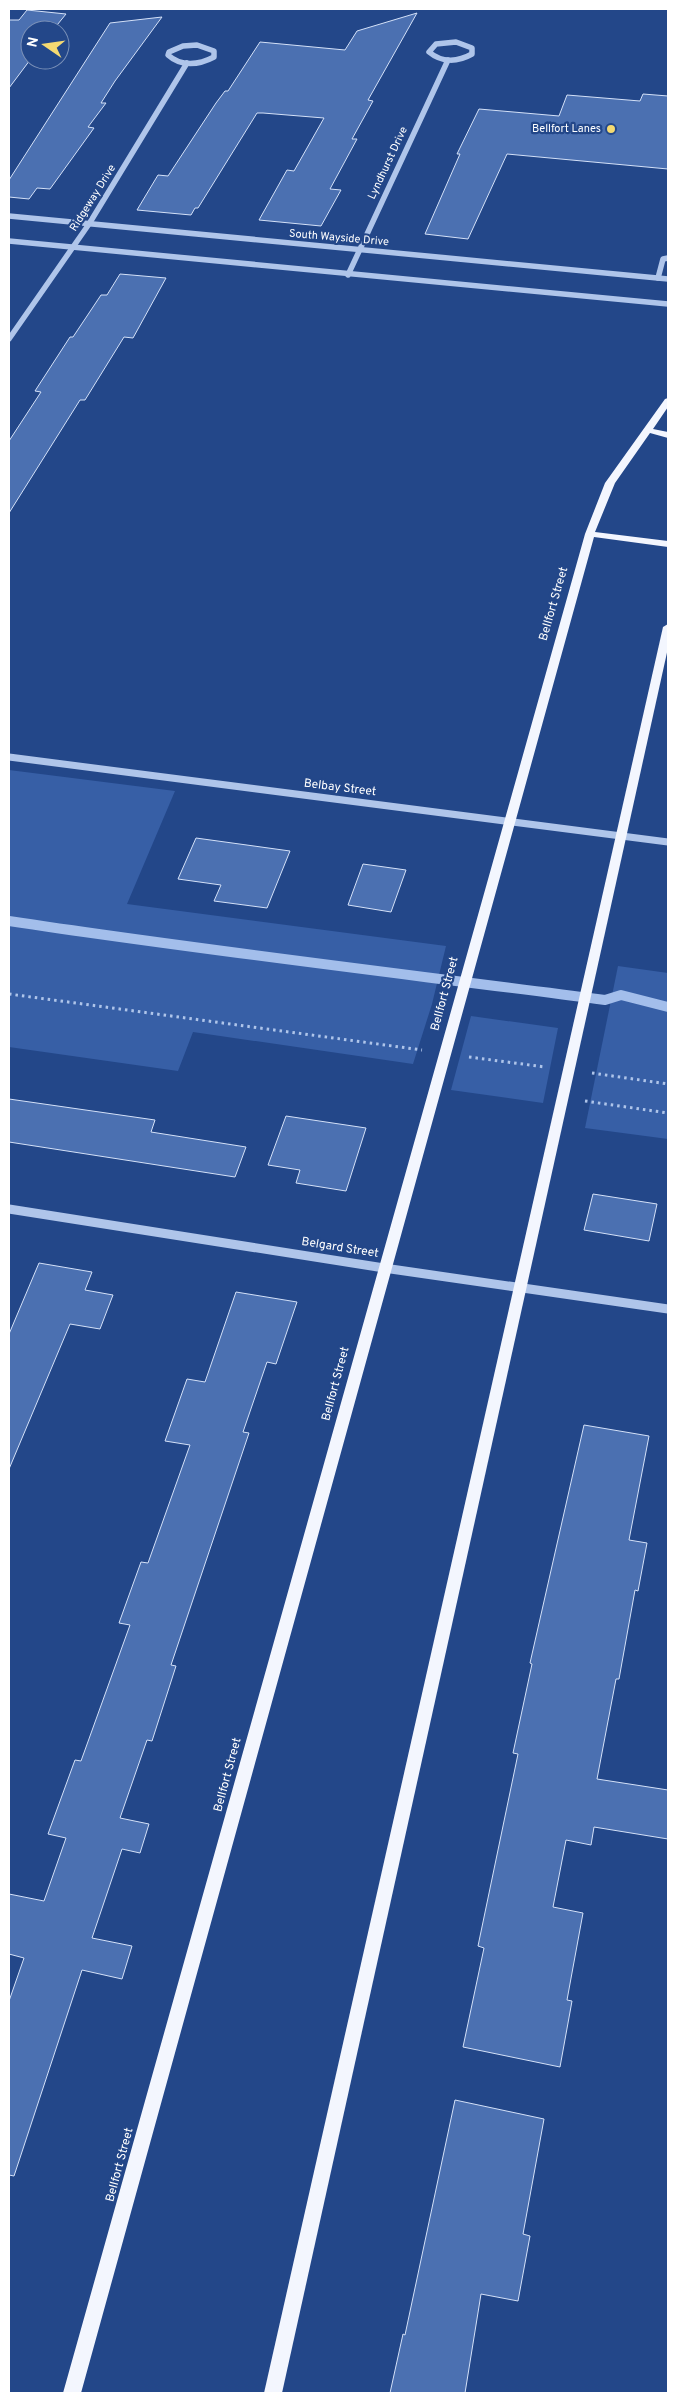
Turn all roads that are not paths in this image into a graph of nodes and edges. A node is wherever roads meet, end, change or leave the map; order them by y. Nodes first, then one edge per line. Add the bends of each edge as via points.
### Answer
1 (448, 60) junction
2 (187, 63) junction
3 (9, 216) edge
4 (89, 224) junction
5 (9, 241) edge
6 (73, 248) junction
7 (358, 250) junction
8 (668, 258) edge
9 (348, 275) junction
10 (658, 278) junction
11 (668, 279) edge
12 (668, 304) edge
13 (9, 339) edge
14 (668, 401) edge
15 (647, 430) junction
16 (668, 435) edge
17 (590, 534) junction
18 (668, 544) edge
19 (668, 627) edge
20 (9, 757) edge
21 (509, 821) junction
22 (620, 836) junction
23 (668, 842) edge
24 (9, 1209) edge
25 (384, 1268) junction
26 (520, 1287) junction
27 (668, 1309) edge
28 (72, 2393) edge
29 (273, 2393) edge

1 - 1 street via 463,59 474,51 456,42 442,43 429,49 431,55
1 - 7 street, Lyndhurst Drive
2 - 2 street via 210,60 214,51 205,46 190,45 176,47 169,52 170,58
2 - 4 street, Ridgeway Drive
3 - 4 street, South Wayside Drive
4 - 6 street, Ridgeway Drive
4 - 7 street, South Wayside Drive
5 - 6 street
6 - 9 street
6 - 13 street, Ridgeway Drive
7 - 9 street, Lyndhurst Drive
7 - 10 street, South Wayside Drive
8 - 10 street via 663,259
9 - 12 street
10 - 11 street, South Wayside Drive
14 - 15 main road, Bellfort Street
15 - 16 main road
15 - 17 main road, Bellfort Street via 610,483
17 - 18 main road
17 - 21 main road, Bellfort Street
19 - 22 main road
20 - 21 street, Belbay Street
21 - 22 street, Belbay Street
21 - 25 main road, Bellfort Street
22 - 23 street, Belbay Street
22 - 26 main road
24 - 25 street, Belgard Street
25 - 26 street, Belgard Street
25 - 28 main road, Bellfort Street
26 - 27 street, Belgard Street
26 - 29 main road

